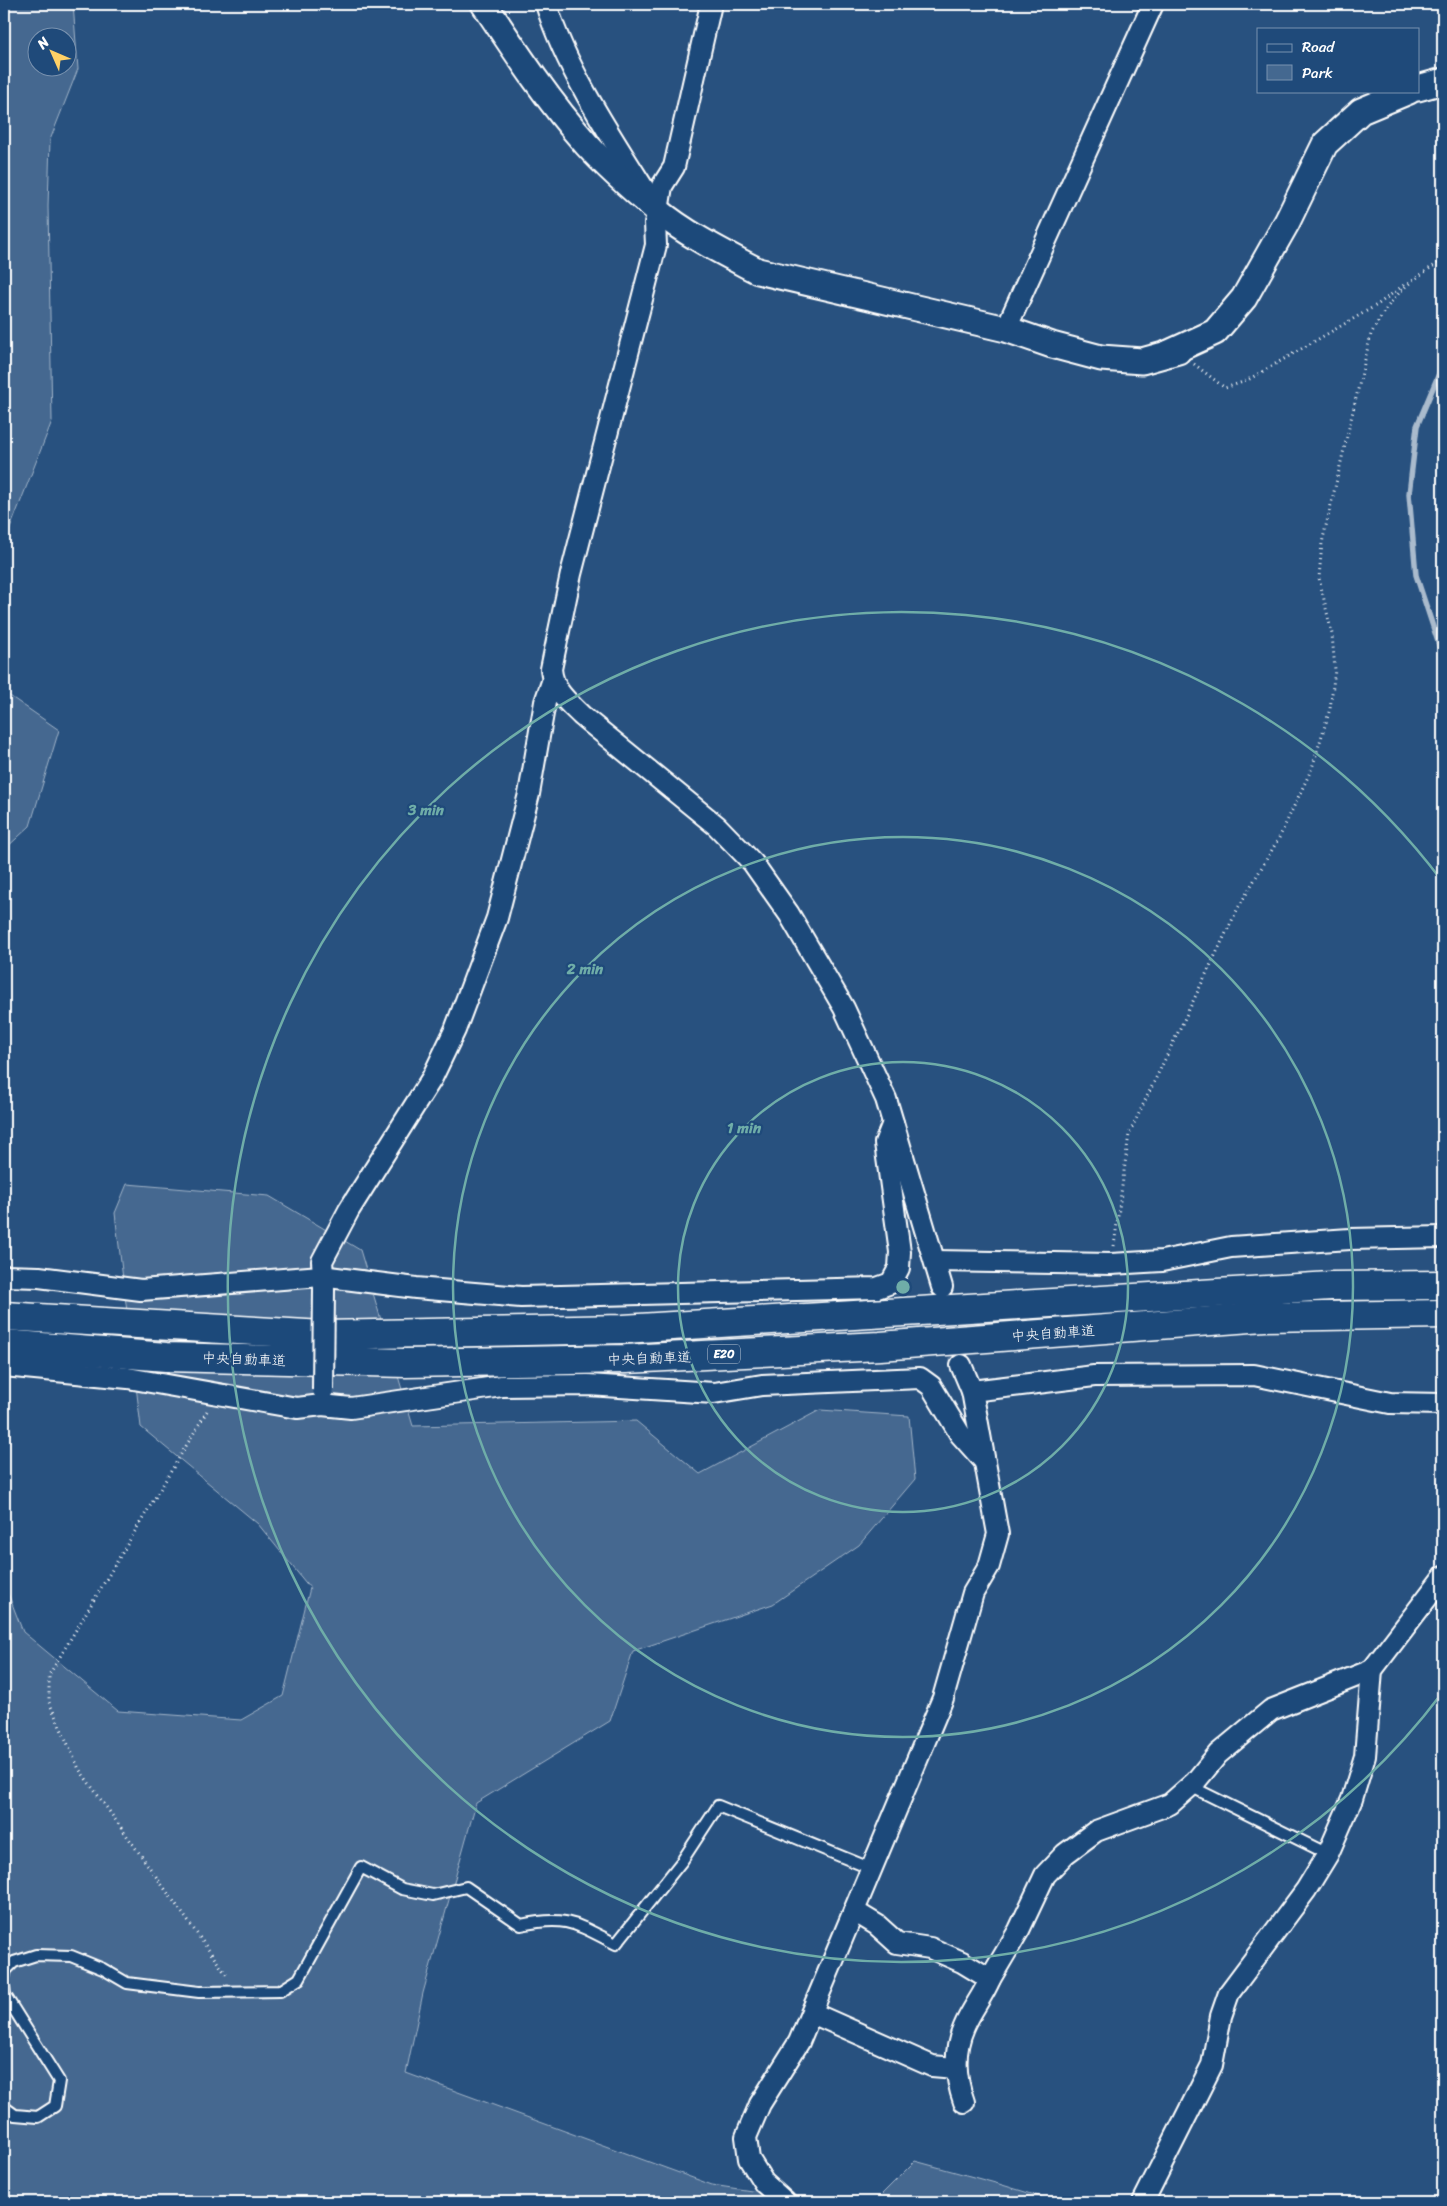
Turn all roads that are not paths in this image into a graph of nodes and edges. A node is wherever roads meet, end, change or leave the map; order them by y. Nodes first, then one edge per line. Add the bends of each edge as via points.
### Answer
1 (484, 4) edge
2 (546, 4) edge
3 (711, 4) edge
4 (1153, 4) edge
5 (1443, 80) edge
6 (1420, 87) edge
7 (1407, 92) edge
8 (658, 211) junction
9 (1006, 329) junction
10 (552, 682) junction
11 (893, 1122) junction
12 (1443, 1236) edge
13 (936, 1261) junction
14 (4, 1276) edge
15 (323, 1283) junction
16 (1443, 1285) edge
17 (942, 1287) tunnel mouth
18 (1443, 1314) edge
19 (4, 1316) edge
20 (4, 1344) edge
21 (961, 1365) tunnel mouth
22 (4, 1366) edge
23 (972, 1391) junction
24 (323, 1398) junction
25 (1443, 1404) edge
26 (985, 1462) junction
27 (1443, 1577) edge
28 (1372, 1670) junction
29 (1190, 1786) junction
30 (1328, 1854) junction
31 (872, 1869) junction
32 (854, 1911) junction
33 (4, 1978) edge
34 (990, 1979) junction
35 (4, 1986) edge
36 (812, 2012) junction
37 (955, 2068) junction
38 (964, 2102) dead end
39 (4, 2108) edge
40 (785, 2202) edge
41 (1143, 2202) edge

1 - 8 street via 587,145
2 - 8 street via 555,34
3 - 8 street via 674,167 662,186
4 - 9 street
5 - 6 street
7 - 9 street via 1361,111 1326,144 1244,298 1215,332 1174,352 1142,361 1101,358
8 - 9 street via 758,271
8 - 10 street via 656,245 571,574 551,669
10 - 11 street via 582,716 718,826 753,863 789,914 844,1008 886,1099
10 - 15 street via 545,702 529,794 498,918 455,1030 432,1078 349,1210 322,1261
11 - 13 street
11 - 15 street via 885,1143 900,1252 899,1268 891,1283 877,1288 521,1296
12 - 13 street via 1350,1238 1248,1246 1162,1262
13 - 17 street
14 - 15 street via 39,1277 141,1290
15 - 24 street, bridge
16 - 19 highway, 中央自動車道 / E20 via 1331,1286 623,1329 323,1335
18 - 20 highway, 中央自動車道 / E20 via 1264,1317 880,1346 616,1359 406,1363 166,1357
21 - 23 street
22 - 24 street via 128,1378 297,1408
23 - 25 street via 1094,1376 1254,1375 1390,1403
23 - 26 street
24 - 26 street via 351,1408 502,1386 588,1386 714,1393 762,1385 920,1378 931,1386 960,1434
26 - 31 street via 998,1534 989,1566 973,1592 944,1698
27 - 28 street
28 - 29 street via 1271,1710 1218,1754
28 - 30 street via 1365,1756 1352,1799
29 - 30 lane
29 - 34 street via 1170,1804 1096,1831 1065,1854 1045,1875 1019,1930
30 - 41 street via 1306,1890 1230,1993 1221,2016 1212,2065
31 - 32 street
31 - 33 lane via 718,1806 682,1861 616,1944 568,1921 544,1920 521,1925 466,1887 425,1894 402,1889 361,1867 299,1979 280,1991 199,1992 127,1983 70,1956 36,1955 14,1962 6,1970
32 - 34 street via 898,1943 930,1948
32 - 36 street
34 - 37 street via 964,2027
35 - 39 lane via 5,1995 59,2081 56,2106 38,2117 15,2115
36 - 37 street via 932,2066
36 - 40 street via 799,2042 760,2104 746,2137 749,2159 764,2183
37 - 38 street

